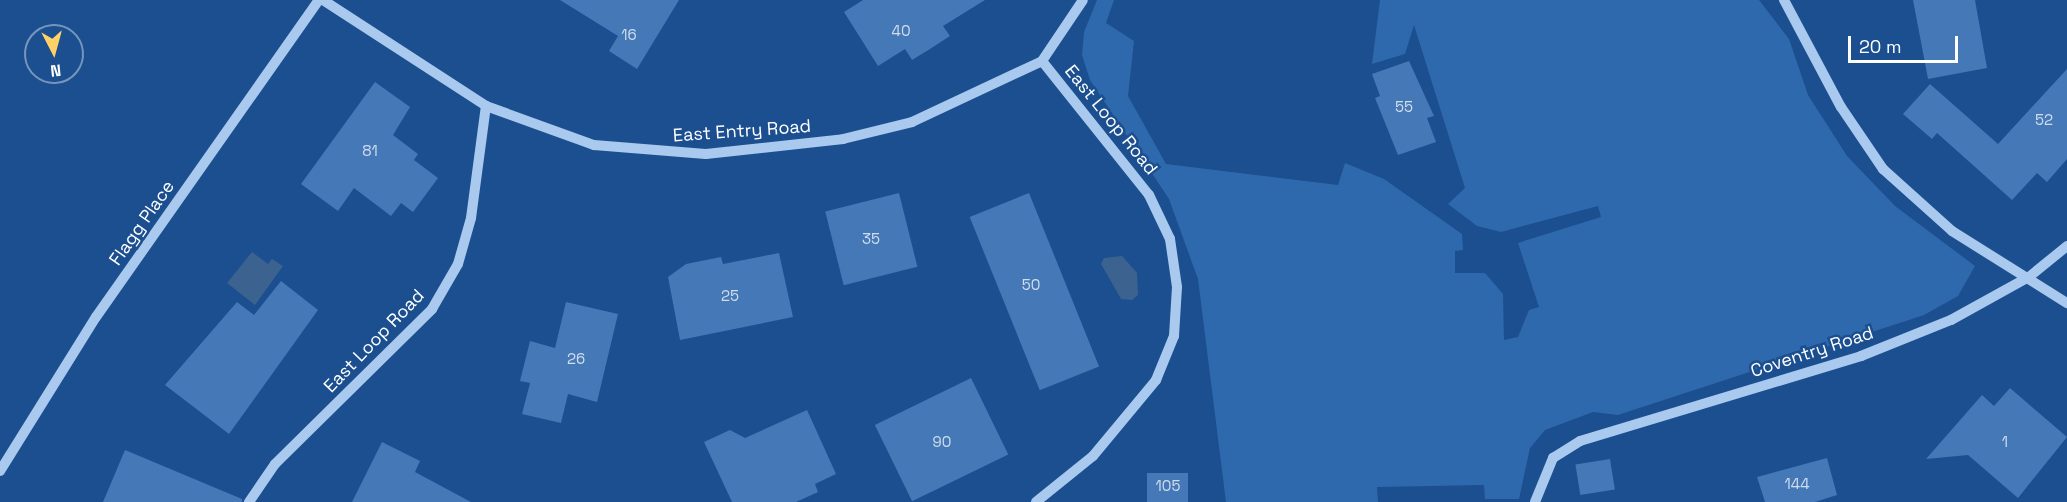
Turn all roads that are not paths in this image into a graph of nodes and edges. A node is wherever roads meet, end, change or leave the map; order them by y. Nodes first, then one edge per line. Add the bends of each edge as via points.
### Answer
1 (321, 0) edge
2 (1083, 0) edge
3 (1784, 0) edge
4 (1042, 61) junction
5 (486, 106) junction
6 (2067, 246) edge
7 (2028, 277) junction
8 (2067, 303) edge
9 (0, 471) edge
10 (249, 502) edge
11 (1036, 502) edge
12 (1535, 502) edge

1 - 5 street, East Entry Road
1 - 9 street, Flagg Place via 96,317
2 - 4 street
3 - 7 street via 1855,130 1883,169 1952,231
4 - 5 street, East Entry Road via 912,122 774,149 638,152 594,145
4 - 11 street, East Loop Road via 1149,195 1170,239 1177,287 1174,336 1156,380 1093,456
5 - 10 street, East Loop Road via 471,218 458,264 432,309 275,464
6 - 7 street, Coventry Road
7 - 8 street
7 - 12 street, Coventry Road via 1951,320 1861,356 1580,441 1553,458

